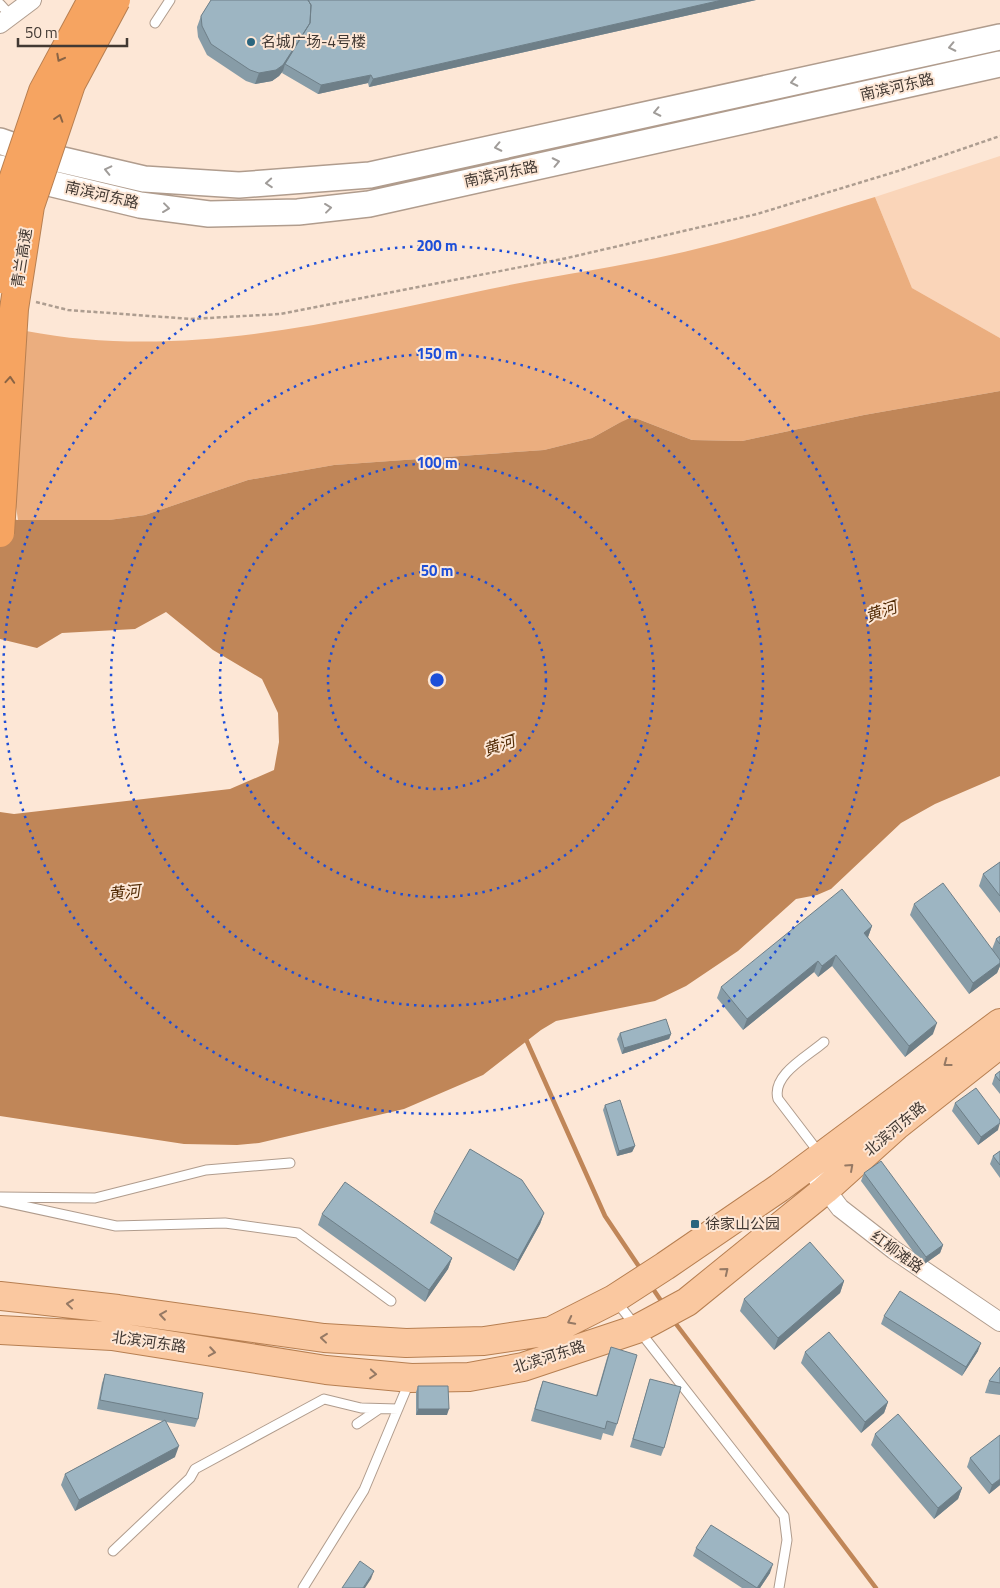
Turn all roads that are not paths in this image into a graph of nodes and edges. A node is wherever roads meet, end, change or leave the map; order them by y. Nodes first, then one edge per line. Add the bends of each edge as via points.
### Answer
1 (32, 0) edge
2 (92, 0) edge
3 (116, 0) edge
4 (170, 0) edge
5 (4, 14) edge
6 (155, 23) dead end
7 (1000, 37) edge
8 (1000, 64) edge
9 (0, 140) edge
10 (0, 168) edge
11 (0, 279) edge
12 (0, 533) edge
13 (1000, 1023) edge
14 (824, 1042) dead end
15 (1000, 1044) edge
16 (815, 1161) junction
17 (290, 1163) dead end
18 (825, 1190) junction
19 (0, 1197) edge
20 (0, 1202) edge
21 (624, 1293) junction
22 (0, 1296) edge
23 (391, 1302) dead end
24 (1000, 1322) edge
25 (646, 1324) junction
26 (0, 1330) edge
27 (411, 1378) junction
28 (379, 1408) junction
29 (398, 1409) junction
30 (358, 1424) dead end
31 (113, 1551) dead end
32 (303, 1588) edge
33 (778, 1588) edge

1 - 5 street
2 -> 11 highway, 青兰高速, bridge via 43,91 12,183
12 -> 3 highway, 青兰高速, bridge via 14,309 30,206 70,84
4 - 6 lane
7 -> 9 main road, 南滨河东路 via 370,175 239,185 144,179 37,154
10 -> 8 main road, 南滨河东路 via 28,178 140,205 209,214 298,212 368,204
13 -> 16 main road, 北滨河东路
14 - 16 lane via 783,1076 776,1093
18 -> 15 main road, 北滨河东路 via 896,1126
16 - 18 street, 红柳滩路
16 - 21 main road, 北滨河东路
17 - 19 lane via 206,1170 95,1198
18 - 24 street, 红柳滩路 via 840,1208 894,1250
25 -> 18 main road, 北滨河东路 via 687,1302
20 - 23 lane via 116,1226 224,1223 298,1233
21 -> 22 main road, 北滨河东路 via 550,1331 484,1341 406,1343 324,1338
21 - 25 lane
25 - 27 main road, 北滨河东路 via 523,1368 469,1377
25 - 33 lane via 784,1516 787,1540
26 -> 27 main road, 北滨河东路 via 112,1336 326,1370
27 - 29 lane
28 - 29 lane
28 - 30 lane
28 - 31 lane via 361,1408 324,1399 195,1469 190,1478
29 - 32 lane via 364,1490

